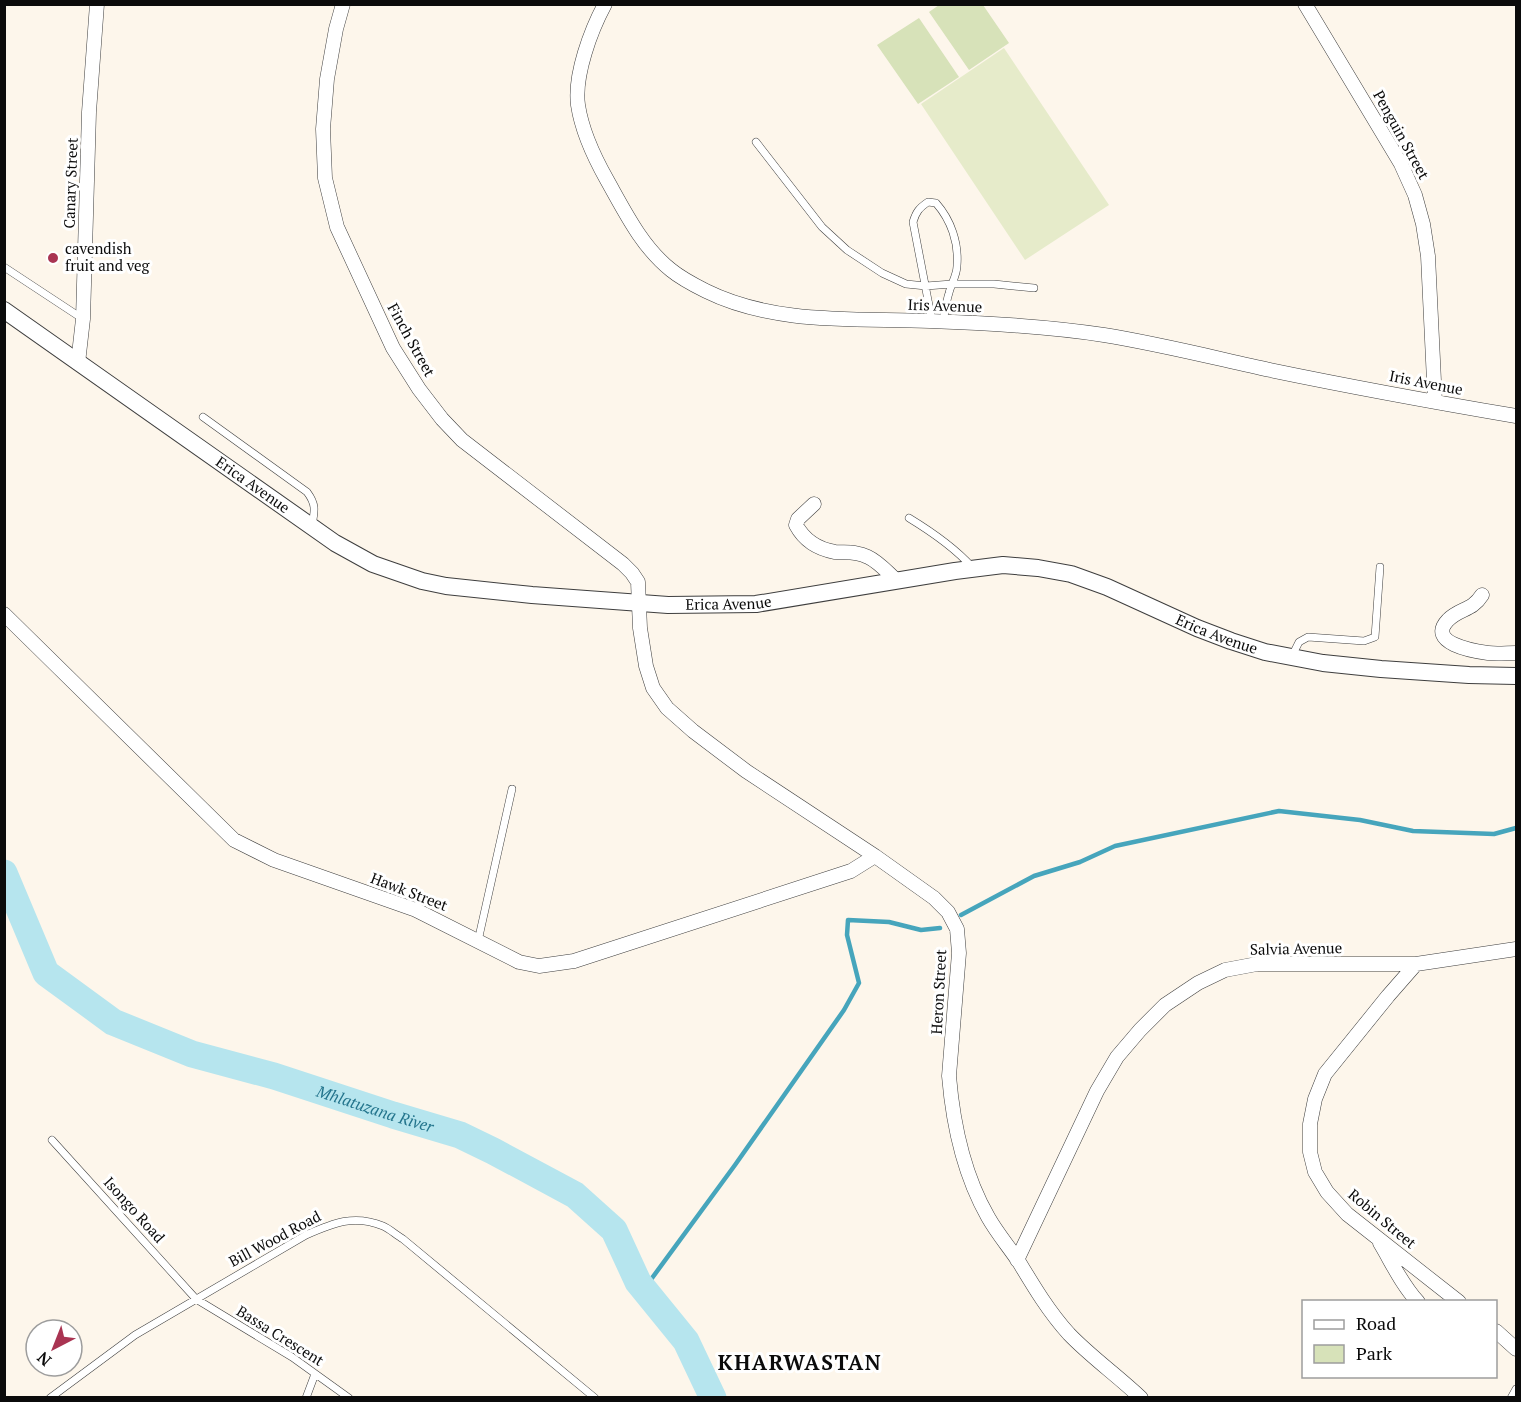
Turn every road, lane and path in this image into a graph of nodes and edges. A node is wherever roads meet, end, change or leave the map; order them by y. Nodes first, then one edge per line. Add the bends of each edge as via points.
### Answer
1 (97, 4) edge
2 (343, 4) edge
3 (605, 4) edge
4 (1305, 4) edge
5 (756, 142) dead end
6 (4, 267) edge
7 (952, 284) junction
8 (926, 286) junction
9 (1034, 288) dead end
10 (4, 310) edge
11 (83, 320) junction
12 (937, 321) junction
13 (78, 363) junction
14 (1435, 402) junction
15 (1516, 416) edge
16 (203, 417) dead end
17 (814, 504) dead end
18 (909, 518) dead end
19 (312, 527) junction
20 (1380, 567) dead end
21 (973, 569) junction
22 (897, 581) junction
23 (1482, 594) dead end
24 (639, 603) junction
25 (4, 614) edge
26 (1516, 653) edge
27 (1291, 658) junction
28 (1516, 676) edge
29 (512, 789) dead end
30 (875, 856) junction
31 (478, 941) junction
32 (1516, 949) edge
33 (1416, 964) junction
34 (52, 1140) dead end
35 (1378, 1238) junction
36 (1017, 1260) junction
37 (196, 1299) junction
38 (1416, 1300) edge
39 (1456, 1300) edge
40 (1497, 1332) edge
41 (1507, 1345) edge
42 (315, 1374) junction
43 (1516, 1389) edge
44 (50, 1398) edge
45 (306, 1398) edge
46 (349, 1398) edge
47 (595, 1398) edge
48 (1141, 1398) edge
49 (1511, 1398) edge

1 - 11 street, Canary Street via 89,112
2 - 24 street, Finch Street via 327,79 325,178 337,227 393,348 425,397 462,440 632,573 638,582
3 - 12 street, Iris Avenue via 586,47 580,75 578,102 585,134 594,158 631,222 670,270 712,294 776,313
4 - 14 street, Penguin Street via 1401,164 1415,195 1428,256
5 - 8 lane via 822,227 847,250 906,284
6 - 11 lane
7 - 8 lane
7 - 8 lane via 957,267 954,235 943,211 936,203 928,202 920,207 913,222
7 - 9 lane
7 - 12 lane
8 - 12 lane
10 - 13 street, Erica Avenue
11 - 13 street, Canary Street
12 - 14 street, Iris Avenue via 1050,327 1108,336
13 - 19 street, Erica Avenue
14 - 15 street, Iris Avenue
16 - 19 lane via 307,492 314,506
17 - 22 street via 796,525 807,540 835,552 859,553 870,558
18 - 21 lane via 948,544
19 - 24 street, Erica Avenue via 374,564 446,586
20 - 27 lane via 1375,637 1364,641 1308,637 1299,642
21 - 22 street, Erica Avenue
21 - 27 street, Erica Avenue via 1038,567 1071,574 1220,637
22 - 24 street, Erica Avenue via 756,604
23 - 26 street via 1478,602 1447,621 1442,629 1444,637 1455,646 1470,650
24 - 30 street, Heron Street via 646,666 653,688 667,708 746,771
25 - 31 street, Hawk Street via 234,840 274,860 416,910
27 - 28 street, Erica Avenue via 1381,669
29 - 31 lane
30 - 31 street, Hawk Street via 851,871 565,963 538,966 519,962
30 - 36 street, Heron Street via 934,898 957,929 959,953 949,1076 954,1117 978,1199
32 - 33 street, Salvia Avenue
33 - 35 street, Robin Street via 1325,1074 1310,1124 1314,1172 1347,1215
33 - 36 street, Salvia Avenue via 1257,964 1225,970 1198,982 1165,1005 1117,1057 1097,1091
34 - 37 lane, Isongo Road
35 - 38 street
35 - 39 street, Robin Street
36 - 48 street, Heron Street via 1069,1334
37 - 42 lane, Bassa Crescent
37 - 44 lane, Bill Wood Road via 135,1335
37 - 47 lane, Bill Wood Road via 306,1235 330,1224 366,1221 403,1239
40 - 41 street
42 - 45 lane
42 - 46 lane, Bassa Crescent
43 - 49 lane

